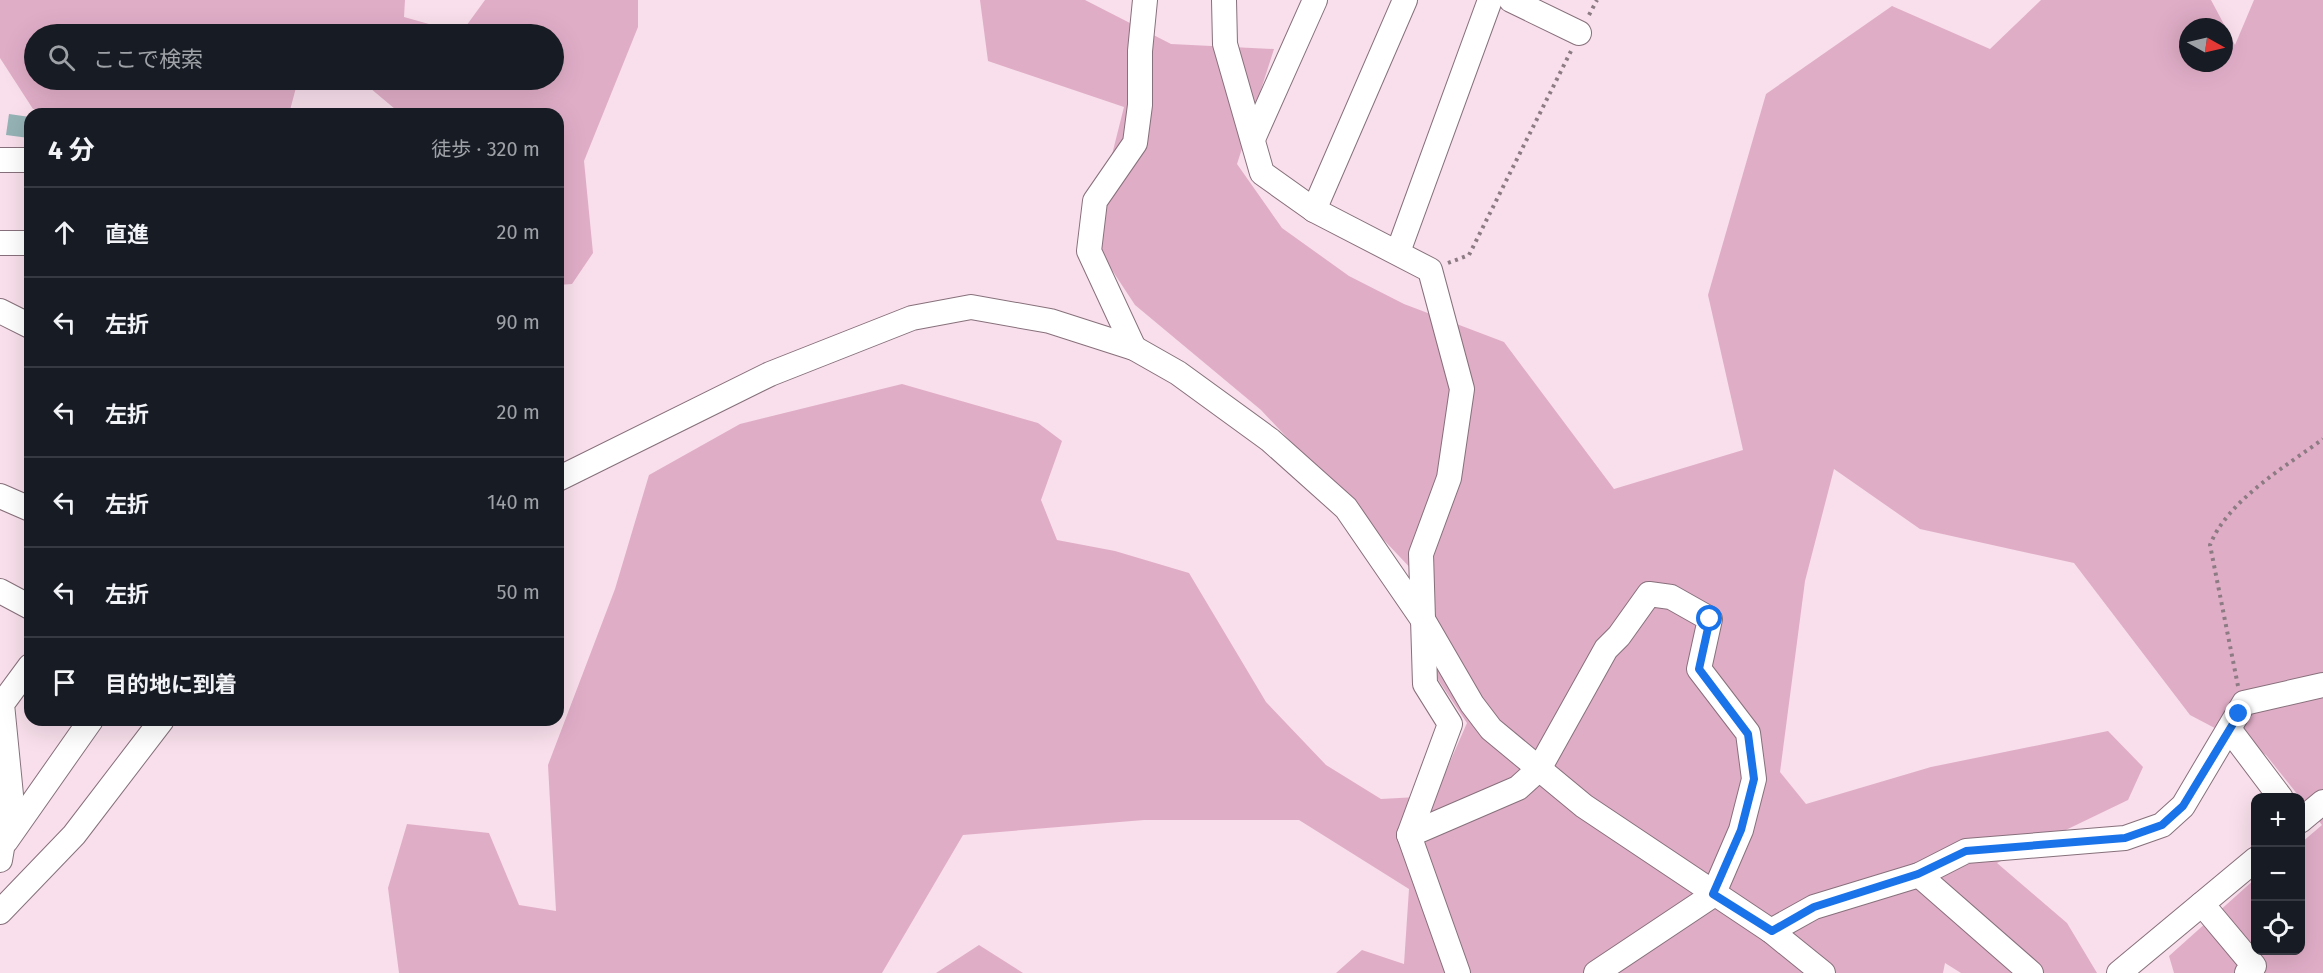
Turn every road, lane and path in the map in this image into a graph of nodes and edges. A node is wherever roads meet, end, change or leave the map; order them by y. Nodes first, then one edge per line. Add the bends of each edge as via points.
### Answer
1 (1145, 0) edge
2 (1224, 0) edge
3 (1315, 0) edge
4 (1405, 0) edge
5 (1490, 0) edge
6 (1511, 0) edge
7 (1598, 0) edge
8 (1579, 33) junction
9 (1253, 139) junction
10 (0, 160) edge
11 (24, 160) edge
12 (1314, 210) junction
13 (0, 243) edge
14 (24, 243) edge
15 (1398, 252) junction
16 (1430, 270) junction
17 (0, 311) edge
18 (24, 323) edge
19 (1134, 348) junction
20 (2323, 439) edge
21 (564, 476) edge
22 (0, 496) edge
23 (24, 506) edge
24 (0, 591) edge
25 (24, 604) edge
26 (1425, 623) junction
27 (24, 674) edge
28 (2323, 685) edge
29 (1, 703) edge
30 (2244, 703) junction
31 (87, 726) edge
32 (157, 726) edge
33 (2229, 729) junction
34 (1539, 769) junction
35 (2277, 793) edge
36 (2323, 802) edge
37 (2305, 818) edge
38 (1409, 836) junction
39 (1, 853) edge
40 (2251, 863) edge
41 (1918, 874) junction
42 (1713, 894) junction
43 (2202, 904) junction
44 (0, 912) edge
45 (1772, 931) junction
46 (1458, 973) edge
47 (1596, 973) edge
48 (1823, 973) edge
49 (2031, 973) edge
50 (2119, 973) edge
51 (2247, 973) edge

1 - 19 street via 1135,143 1095,201 1089,251
2 - 9 street via 1225,44
3 - 9 street
4 - 12 street
5 - 15 street
6 - 8 street
7 - 8 path
8 - 16 path via 1469,255
9 - 12 street via 1262,173
10 - 11 street
12 - 15 street
13 - 14 street
15 - 16 street
16 - 26 street via 1462,389 1449,478 1421,554
17 - 18 street
19 - 21 street via 1050,321 970,308 912,318 770,374
19 - 26 street via 1178,374 1270,440 1346,508
20 - 30 path via 2260,485 2217,528 2210,545
22 - 23 street
24 - 25 street
26 - 34 street via 1491,729
26 - 38 street via 1425,684 1450,724
27 - 29 street
28 - 30 street
29 - 39 street via 11,795
30 - 33 street
31 - 39 street
32 - 44 street via 74,834
33 - 35 street
33 - 41 street via 2183,806 2162,825 2125,838 1966,851
34 - 38 street via 1518,788
34 - 42 street via 1584,806
34 - 42 street via 1606,649 1649,594 1671,597 1710,619 1699,669 1748,734 1754,779 1741,830
36 - 37 street
38 - 46 street
40 - 43 street
41 - 45 street via 1814,907
41 - 49 street
42 - 45 street
42 - 47 street
43 - 50 street
43 - 51 street via 2254,966
45 - 48 street

